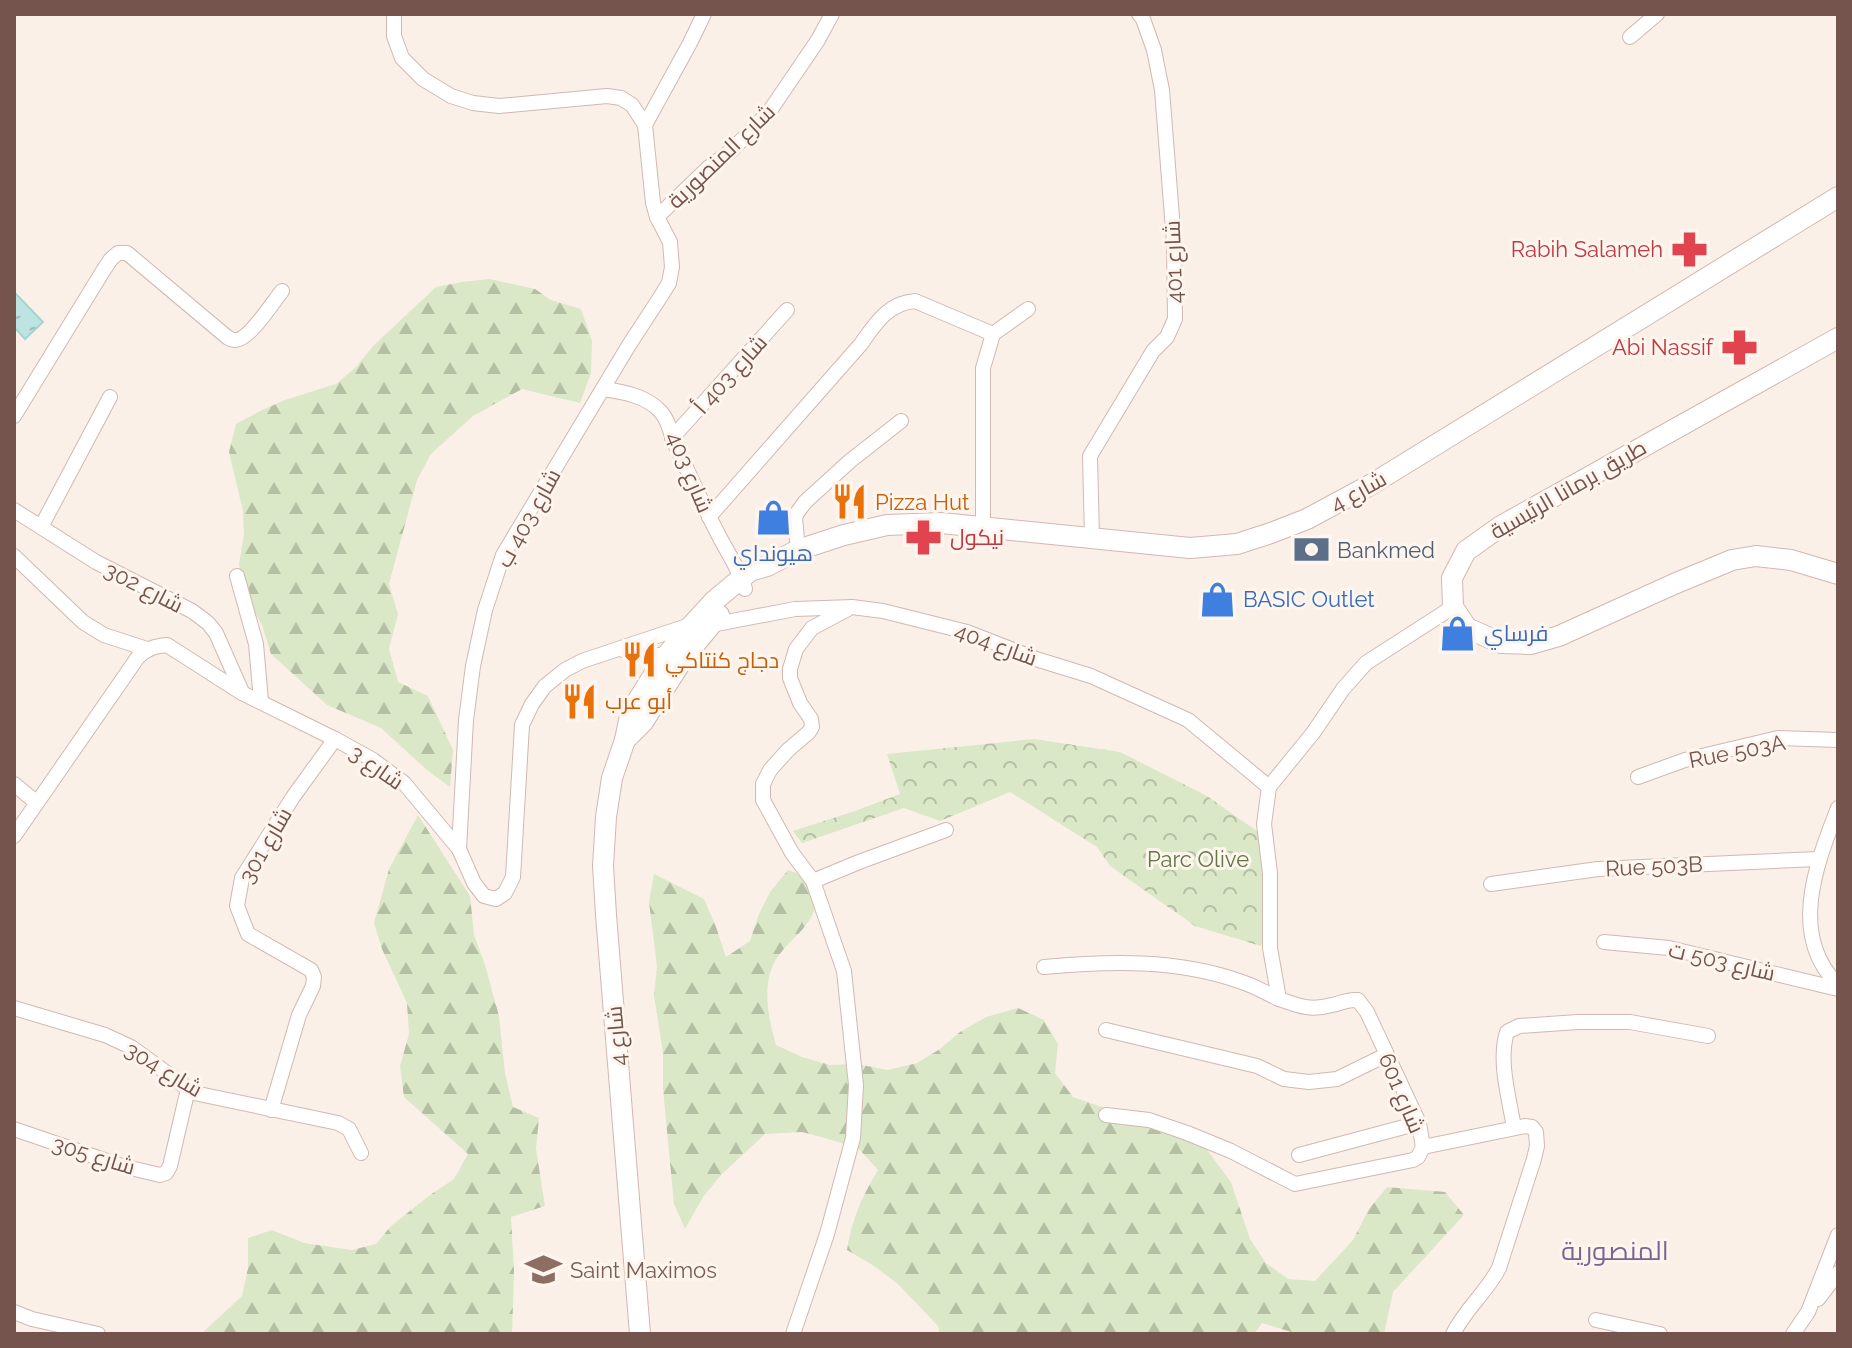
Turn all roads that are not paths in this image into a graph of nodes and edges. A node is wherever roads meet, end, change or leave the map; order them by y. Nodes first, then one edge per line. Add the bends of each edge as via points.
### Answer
1 (394, 14) edge
2 (704, 14) edge
3 (832, 14) edge
4 (1139, 14) edge
5 (1657, 14) edge
6 (1630, 37) dead end
7 (645, 125) junction
8 (1838, 197) edge
9 (657, 217) junction
10 (282, 291) dead end
11 (1028, 309) dead end
12 (787, 310) dead end
13 (993, 334) junction
14 (1838, 338) edge
15 (604, 389) junction
16 (110, 397) dead end
17 (14, 416) edge
18 (901, 421) dead end
19 (672, 438) junction
20 (14, 510) edge
21 (709, 517) junction
22 (983, 526) junction
23 (41, 527) junction
24 (1092, 537) junction
25 (798, 550) junction
26 (14, 556) edge
27 (1838, 574) edge
28 (237, 576) dead end
29 (744, 583) junction
30 (852, 607) junction
31 (1453, 607) junction
32 (700, 625) junction
33 (147, 649) junction
34 (619, 649) junction
35 (674, 658) junction
36 (242, 693) junction
37 (261, 701) junction
38 (335, 739) junction
39 (1838, 740) edge
40 (1638, 777) dead end
41 (14, 784) edge
42 (1269, 787) junction
43 (37, 803) junction
44 (1838, 808) edge
45 (946, 830) dead end
46 (14, 836) edge
47 (459, 849) junction
48 (1818, 859) junction
49 (813, 881) junction
50 (1491, 884) dead end
51 (1604, 942) dead end
52 (1044, 967) dead end
53 (1838, 987) edge
54 (1279, 999) junction
55 (14, 1008) edge
56 (1106, 1030) dead end
57 (1708, 1036) dead end
58 (1386, 1055) junction
59 (188, 1089) junction
60 (271, 1110) junction
61 (1106, 1115) dead end
62 (1419, 1123) junction
63 (1514, 1128) junction
64 (14, 1129) edge
65 (1423, 1147) junction
66 (361, 1153) dead end
67 (1299, 1155) dead end
68 (1838, 1235) edge
69 (1838, 1273) edge
70 (14, 1312) edge
71 (1808, 1312) junction
72 (1596, 1320) dead end
73 (98, 1334) edge
74 (640, 1334) edge
75 (793, 1334) edge
76 (1453, 1334) edge
77 (1660, 1334) edge
78 (1793, 1334) edge

1 - 7 street via 402,58 451,96 499,106 621,98
2 - 7 street
3 - 9 street, شارع المنصورية via 769,112
4 - 24 street, شارع 401 via 1162,90 1175,319 1090,456
5 - 6 street
7 - 9 street, شارع المنصورية
8 - 24 main road, شارع 4 via 1307,519 1237,544 1190,548
9 - 15 street, شارع 403 ب via 670,242 669,283
10 - 17 street via 257,323 234,340 127,253 118,253
11 - 13 street
12 - 19 street, شارع 403 أ
13 - 21 street via 924,303 908,301 892,308
13 - 22 street via 983,368
14 - 31 main road, طريق برمانا الرئيسية via 1501,526 1466,551 1452,578
15 - 19 street, شارع 403 via 631,394 659,409
15 - 47 street, شارع 403 ب via 503,555 485,610 466,720
16 - 23 street
18 - 25 street via 805,502 795,518
19 - 21 street, شارع 403
20 - 23 street, شارع 302
21 - 29 street, شارع 403
22 - 24 main road, شارع 4
22 - 25 main road, شارع 4 via 887,525
23 - 36 street, شارع 302 via 208,623
25 - 29 main road, شارع 4 via 750,571
26 - 33 street, شارع 3 via 83,622
27 - 31 main road via 1791,560 1732,560 1531,644 1501,643 1467,628
28 - 37 street via 256,644
29 - 32 main road, شارع 4 via 714,601
30 - 32 street, شارع 404 via 795,609
30 - 42 street, شارع 404 via 967,632 1091,676 1188,720
30 - 49 street via 812,628 796,649 790,678 812,727 763,784 763,800
31 - 42 street via 1366,663
32 - 34 street, شارع 3
32 - 35 main road, شارع 4
33 - 36 street, شارع 3 via 167,645
33 - 43 street
34 - 35 street, شارع 3
34 - 47 street, شارع 3 via 565,670 545,686 522,725 513,877 505,893 496,899 484,896
35 - 74 main road, شارع 4 via 631,711 612,778 603,866
36 - 37 street, شارع 3
37 - 38 street, شارع 3
38 - 47 street, شارع 3 via 404,783
38 - 60 street, شارع 301 via 276,824 238,892 237,906 248,934 311,970 314,977
39 - 40 street, Rue 503A via 1778,738
41 - 43 street
42 - 54 street via 1264,824 1270,948
43 - 46 street
44 - 48 street
45 - 49 street
48 - 50 street, Rue 503B via 1598,869
48 - 53 street via 1812,943
49 - 75 street via 844,971 856,1085 853,1138
51 - 53 street, شارع 503 ت via 1669,948
52 - 54 street via 1098,962 1181,966 1240,981
54 - 58 street, شارع 601 via 1317,1009 1358,1000
55 - 59 street, شارع 304 via 131,1047
56 - 58 street via 1309,1082 1337,1079
57 - 63 street via 1630,1022 1519,1026 1507,1032 1504,1043
58 - 62 street, شارع 601
59 - 60 street, شارع 304
59 - 64 street, شارع 305 via 164,1174 122,1166
60 - 66 street, شارع 304 via 338,1123 349,1129
61 - 65 street via 1149,1120 1187,1133 1295,1184 1413,1160
62 - 65 street, شارع 601
62 - 67 street
63 - 65 street, شارع 601
63 - 76 street via 1532,1127 1536,1132 1534,1159 1499,1268
68 - 71 street
69 - 71 street
70 - 73 street
71 - 78 street
72 - 77 street

